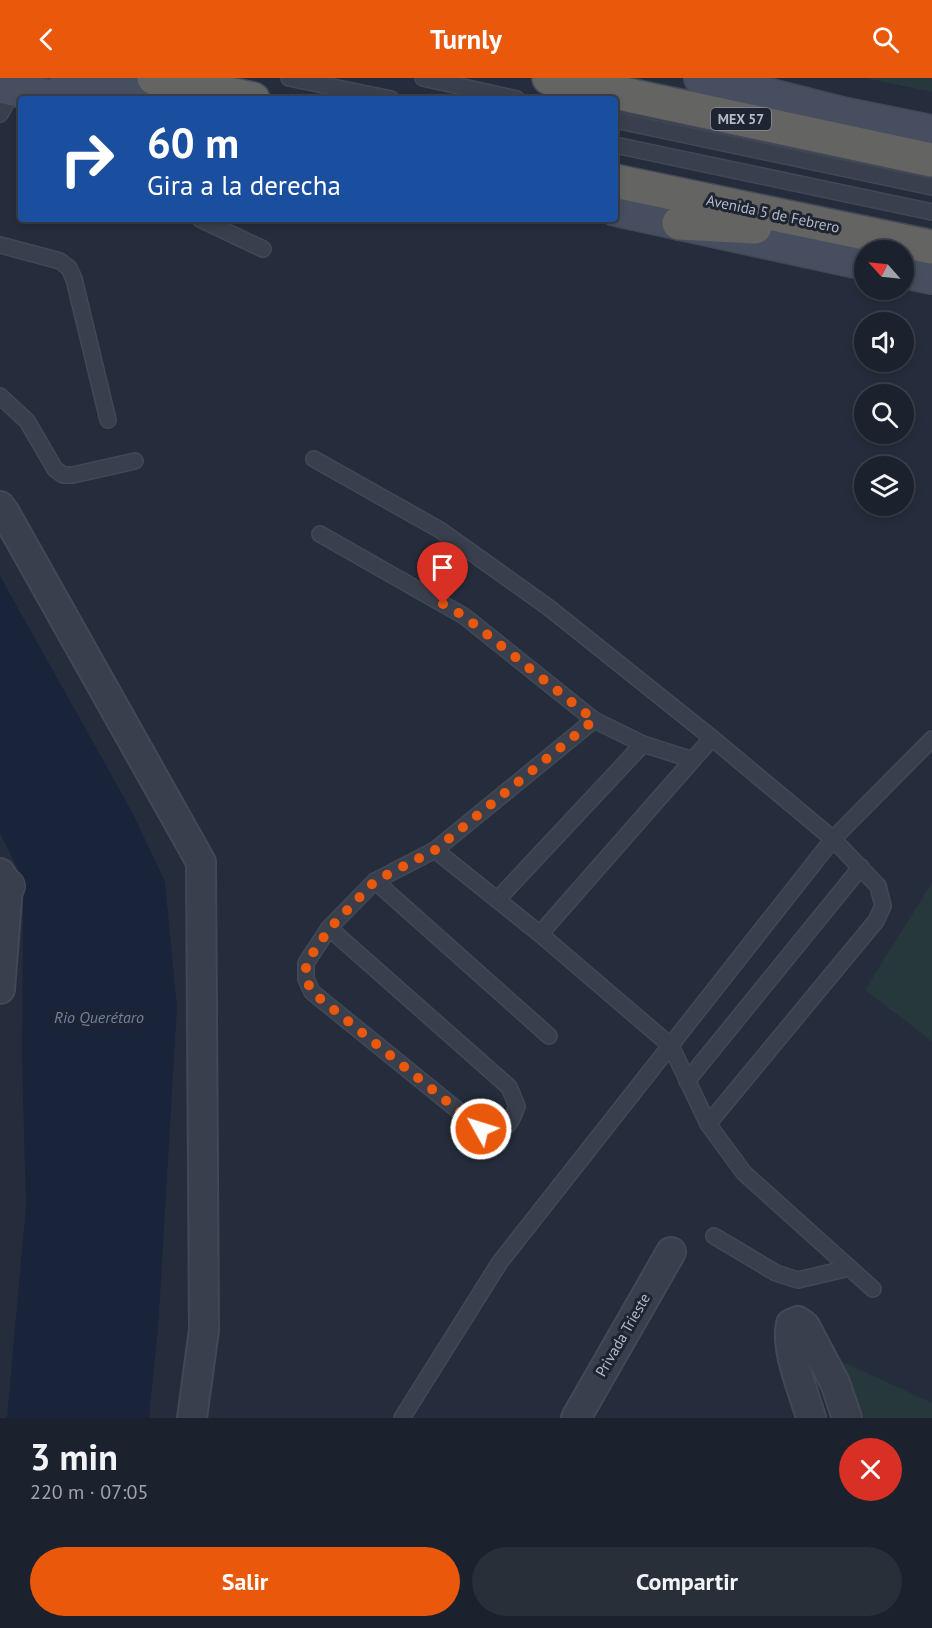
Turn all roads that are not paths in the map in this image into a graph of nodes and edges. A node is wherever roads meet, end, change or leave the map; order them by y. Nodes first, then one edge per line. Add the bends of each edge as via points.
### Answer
1 (68, 78) edge
2 (154, 78) edge
3 (289, 78) edge
4 (423, 78) edge
5 (549, 78) edge
6 (701, 78) edge
7 (153, 96) edge
8 (239, 96) edge
9 (376, 96) edge
10 (504, 96) edge
11 (747, 120) junction
12 (618, 121) edge
13 (932, 132) edge
14 (932, 141) edge
15 (618, 146) edge
16 (932, 160) edge
17 (618, 182) edge
18 (932, 187) edge
19 (618, 210) edge
20 (932, 212) edge
21 (206, 222) edge
22 (679, 223) joint
23 (0, 245) edge
24 (854, 245) edge
25 (854, 246) edge
26 (914, 247) edge
27 (932, 247) edge
28 (262, 249) dead end
29 (914, 273) edge
30 (932, 277) edge
31 (0, 396) edge
32 (108, 420) dead end
33 (314, 459) dead end
34 (135, 461) dead end
35 (0, 506) edge
36 (320, 534) dead end
37 (594, 720) junction
38 (712, 738) junction
39 (932, 739) edge
40 (643, 744) junction
41 (693, 760) junction
42 (833, 839) junction
43 (435, 850) junction
44 (861, 867) junction
45 (3, 881) edge
46 (375, 881) junction
47 (497, 900) junction
48 (330, 928) junction
49 (540, 934) junction
50 (0, 989) edge
51 (549, 1036) dead end
52 (671, 1046) junction
53 (687, 1081) junction
54 (708, 1124) junction
55 (714, 1236) dead end
56 (671, 1252) dead end
57 (849, 1268) junction
58 (873, 1289) dead end
59 (835, 1383) junction
60 (192, 1418) edge
61 (402, 1418) edge
62 (576, 1418) edge
63 (812, 1418) edge
64 (847, 1418) edge

1 - 7 main road
2 - 8 highway
3 - 9 lane
4 - 10 lane
5 - 11 highway, MEX 57
6 - 13 main road
11 - 14 highway
11 - 16 highway, MEX 57
12 - 18 lane
15 - 20 lane
17 - 24 highway, Avenida 5 de Febrero
19 - 22 main road
21 - 28 lane
22 - 25 highway
23 - 32 lane via 60,261 69,268
26 - 27 highway, Avenida 5 de Febrero
29 - 30 main road
31 - 34 lane via 27,421 55,469 63,475
33 - 38 lane via 440,530 548,607
35 - 60 street via 201,861 204,1330
36 - 37 lane via 464,616
37 - 40 lane
37 - 43 lane
38 - 41 lane
38 - 42 lane
39 - 42 lane
40 - 41 lane
40 - 47 lane
41 - 49 lane
42 - 44 lane
42 - 52 lane
43 - 46 lane
43 - 47 lane
44 - 53 lane
44 - 54 lane via 878,886 883,906 876,921
45 - 50 street
46 - 48 lane
46 - 51 lane
47 - 49 lane
48 - 48 lane via 509,1087 517,1106 511,1124 499,1131 481,1129 312,992 306,979 306,963
49 - 52 lane
52 - 53 lane
52 - 61 lane via 500,1262
53 - 54 lane
54 - 57 lane via 744,1173
55 - 57 lane via 776,1273 798,1280
56 - 62 street, Privada Trieste
57 - 58 lane
59 - 63 street
59 - 63 street via 805,1326 798,1321 791,1324 791,1351
59 - 64 street

